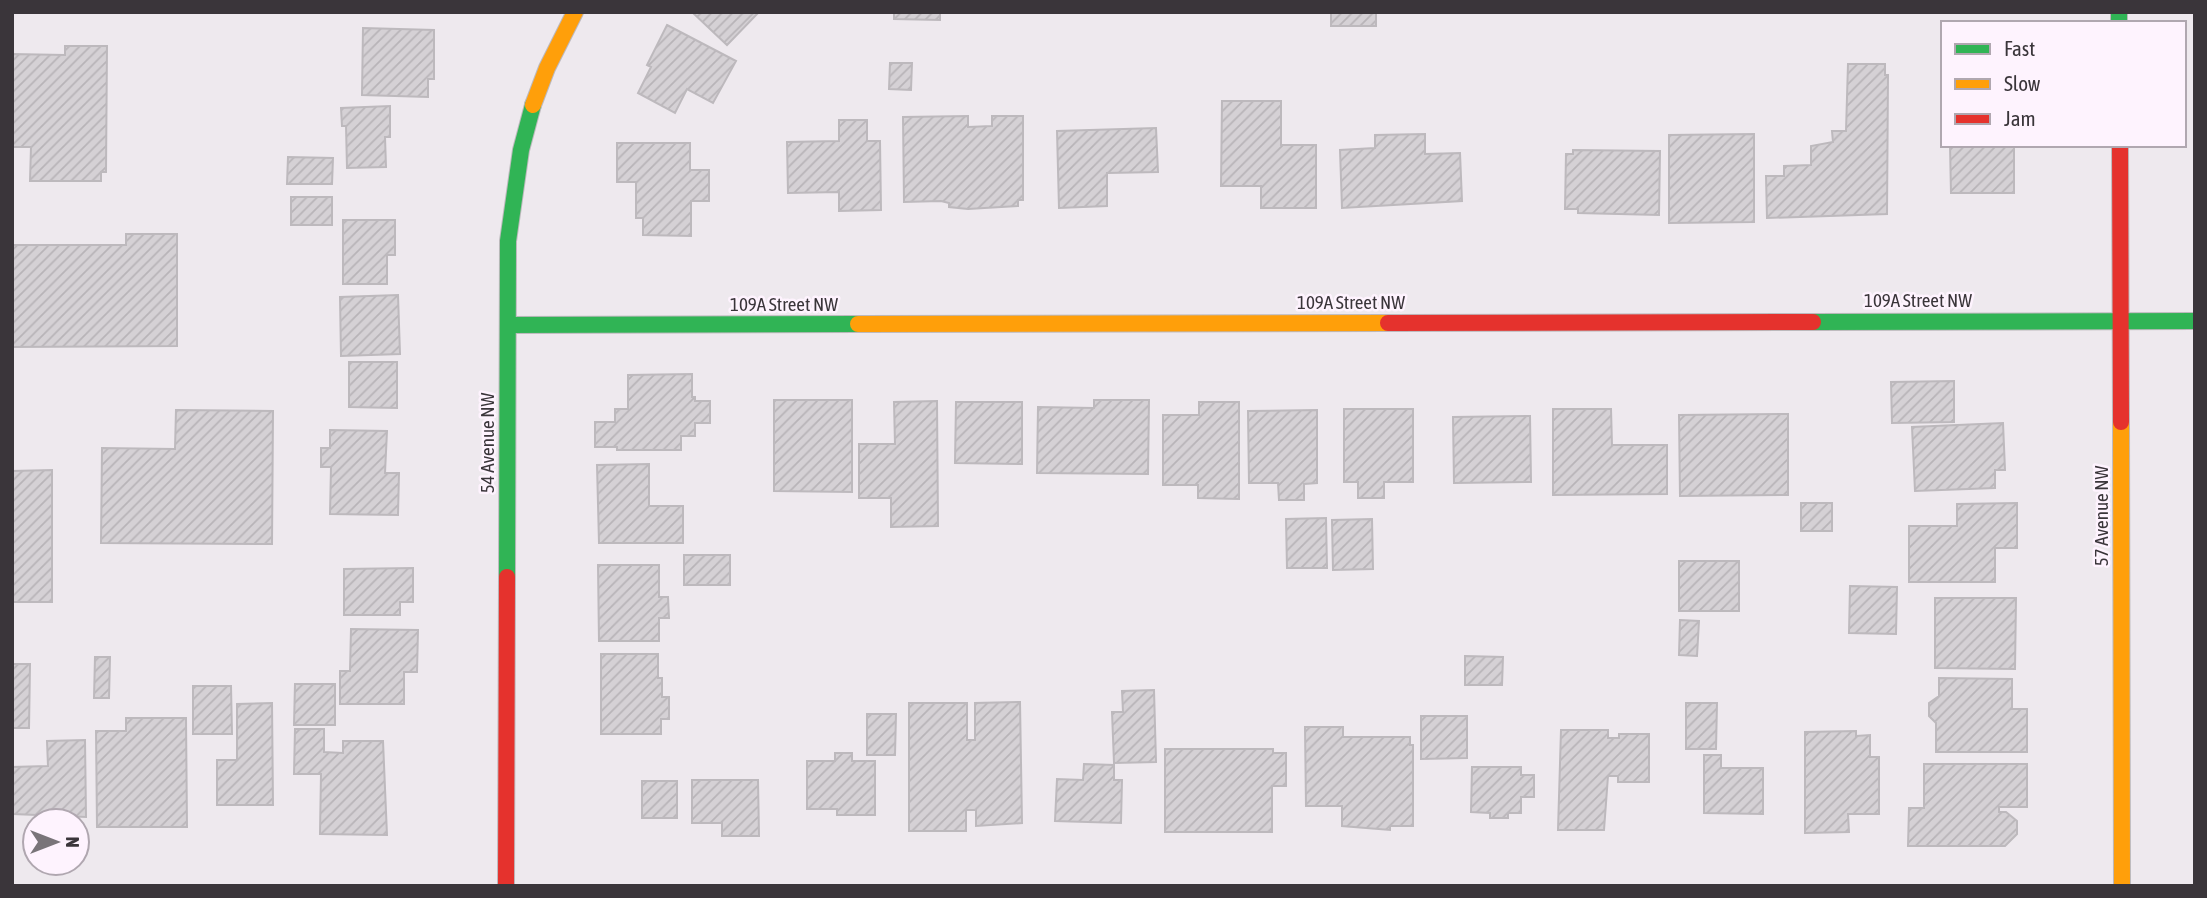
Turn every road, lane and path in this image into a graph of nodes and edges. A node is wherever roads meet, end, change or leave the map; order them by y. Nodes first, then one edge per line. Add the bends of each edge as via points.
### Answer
1 (575, 12) edge
2 (2120, 147) edge
3 (2121, 321) junction
4 (2195, 321) edge
5 (508, 325) junction
6 (506, 886) edge
7 (2122, 886) edge

1 - 5 street, 54 Avenue NW via 543,75 521,143 508,241
2 - 3 street, 57 Avenue NW
3 - 4 street, 109A Street NW
3 - 5 street, 109A Street NW
3 - 7 street, 57 Avenue NW
5 - 6 street, 54 Avenue NW

